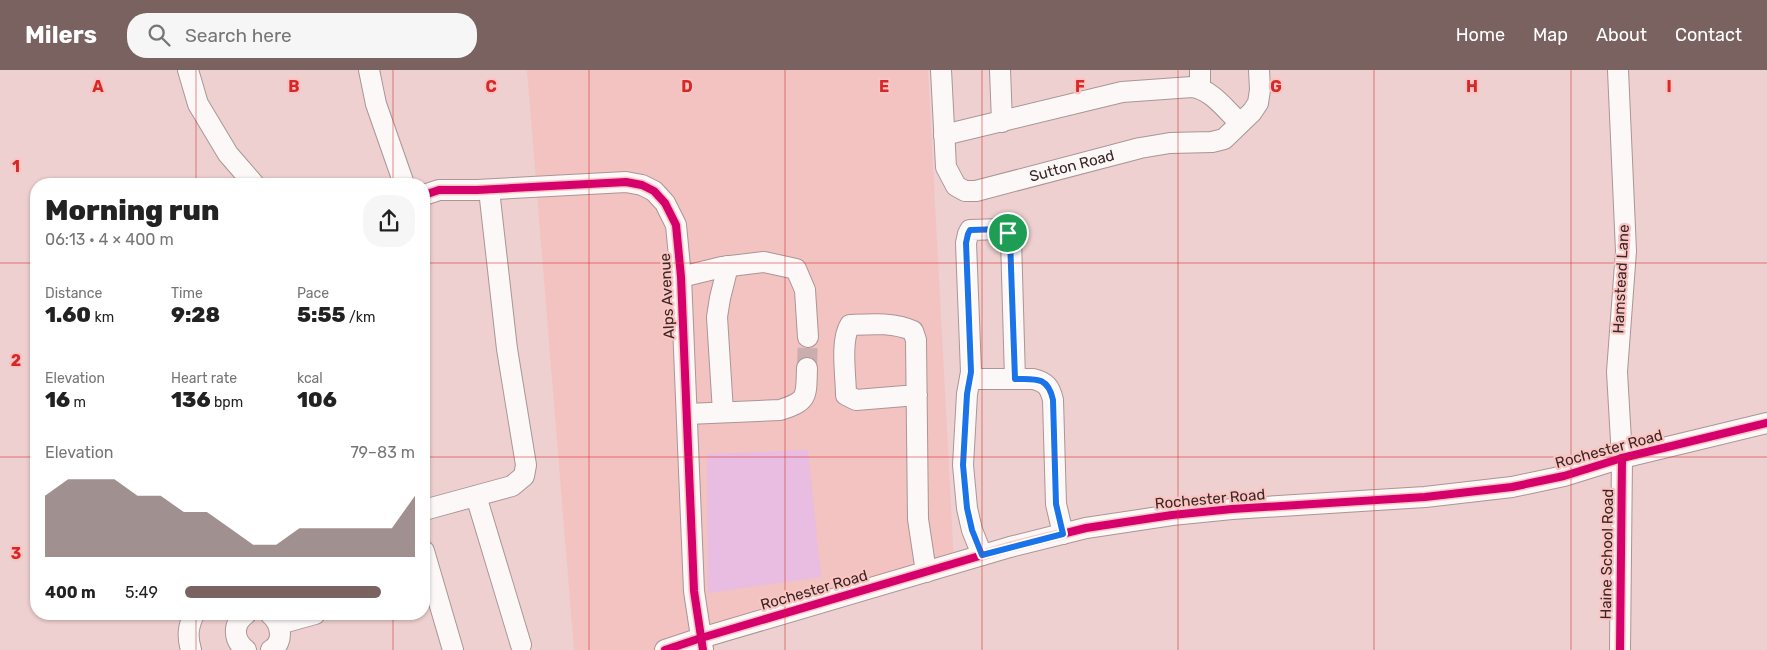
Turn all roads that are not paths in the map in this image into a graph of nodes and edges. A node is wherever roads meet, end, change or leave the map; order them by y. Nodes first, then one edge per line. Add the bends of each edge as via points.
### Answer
1 (188, 70) edge
2 (369, 70) edge
3 (942, 70) edge
4 (1000, 70) edge
5 (1259, 70) edge
6 (1618, 70) edge
7 (1200, 79) edge
8 (1002, 122) junction
9 (1240, 123) junction
10 (944, 136) junction
11 (249, 178) edge
12 (402, 178) edge
13 (489, 190) junction
14 (430, 193) edge
15 (728, 266) junction
16 (681, 277) junction
17 (808, 336) tunnel mouth
18 (807, 368) tunnel mouth
19 (970, 379) junction
20 (1015, 379) junction
21 (917, 395) junction
22 (723, 412) junction
23 (687, 414) junction
24 (1767, 423) edge
25 (1622, 458) junction
26 (476, 496) junction
27 (430, 508) edge
28 (1063, 534) junction
29 (982, 555) junction
30 (926, 572) junction
31 (430, 587) edge
32 (191, 620) edge
33 (238, 620) edge
34 (275, 620) edge
35 (702, 644) edge
36 (522, 645) dead end
37 (191, 650) edge
38 (246, 650) edge
39 (271, 650) edge
40 (453, 650) edge
41 (665, 650) edge
42 (1620, 650) edge

1 - 11 street via 198,104 228,154
2 - 12 street via 376,104
3 - 10 street, Sutton Road
4 - 8 street
5 - 9 street, Sutton Road via 1258,103
6 - 25 street, Hamstead Lane via 1626,251 1617,372
7 - 8 street via 1192,87 1131,90
7 - 9 street via 1208,93
8 - 10 street
9 - 10 street, Sutton Road via 1224,139 1140,148 976,191 965,191 956,186 950,176 946,167
13 - 14 street, Alps Avenue via 439,190
13 - 16 street, Alps Avenue via 626,182 654,191 672,214 676,225
13 - 26 street via 507,349 526,465 524,476 512,486
15 - 16 street
15 - 17 street via 764,262 796,269 805,290
15 - 22 street via 717,317
16 - 23 street, Alps Avenue
18 - 22 street via 802,401 780,410
19 - 20 street
19 - 20 street via 966,243 970,230 1003,229 1010,239
19 - 29 street via 963,465 967,508
20 - 28 street via 1042,381 1051,391 1056,504
21 - 21 street via 913,331 874,324 850,325 845,341 846,395 856,400
21 - 30 street via 918,519
22 - 23 street
23 - 35 street, Alps Avenue via 694,591
24 - 25 street, Rochester Road
25 - 28 street, Rochester Road via 1564,476 1512,487 1425,497 1172,515
25 - 42 street, Haine School Road
26 - 27 street
26 - 36 street
28 - 29 street, Rochester Road
29 - 30 street, Rochester Road
30 - 35 street, Rochester Road
31 - 40 street
32 - 37 street via 188,628
33 - 38 street via 235,631 239,644
34 - 39 street via 280,637
35 - 41 street, Rochester Road

